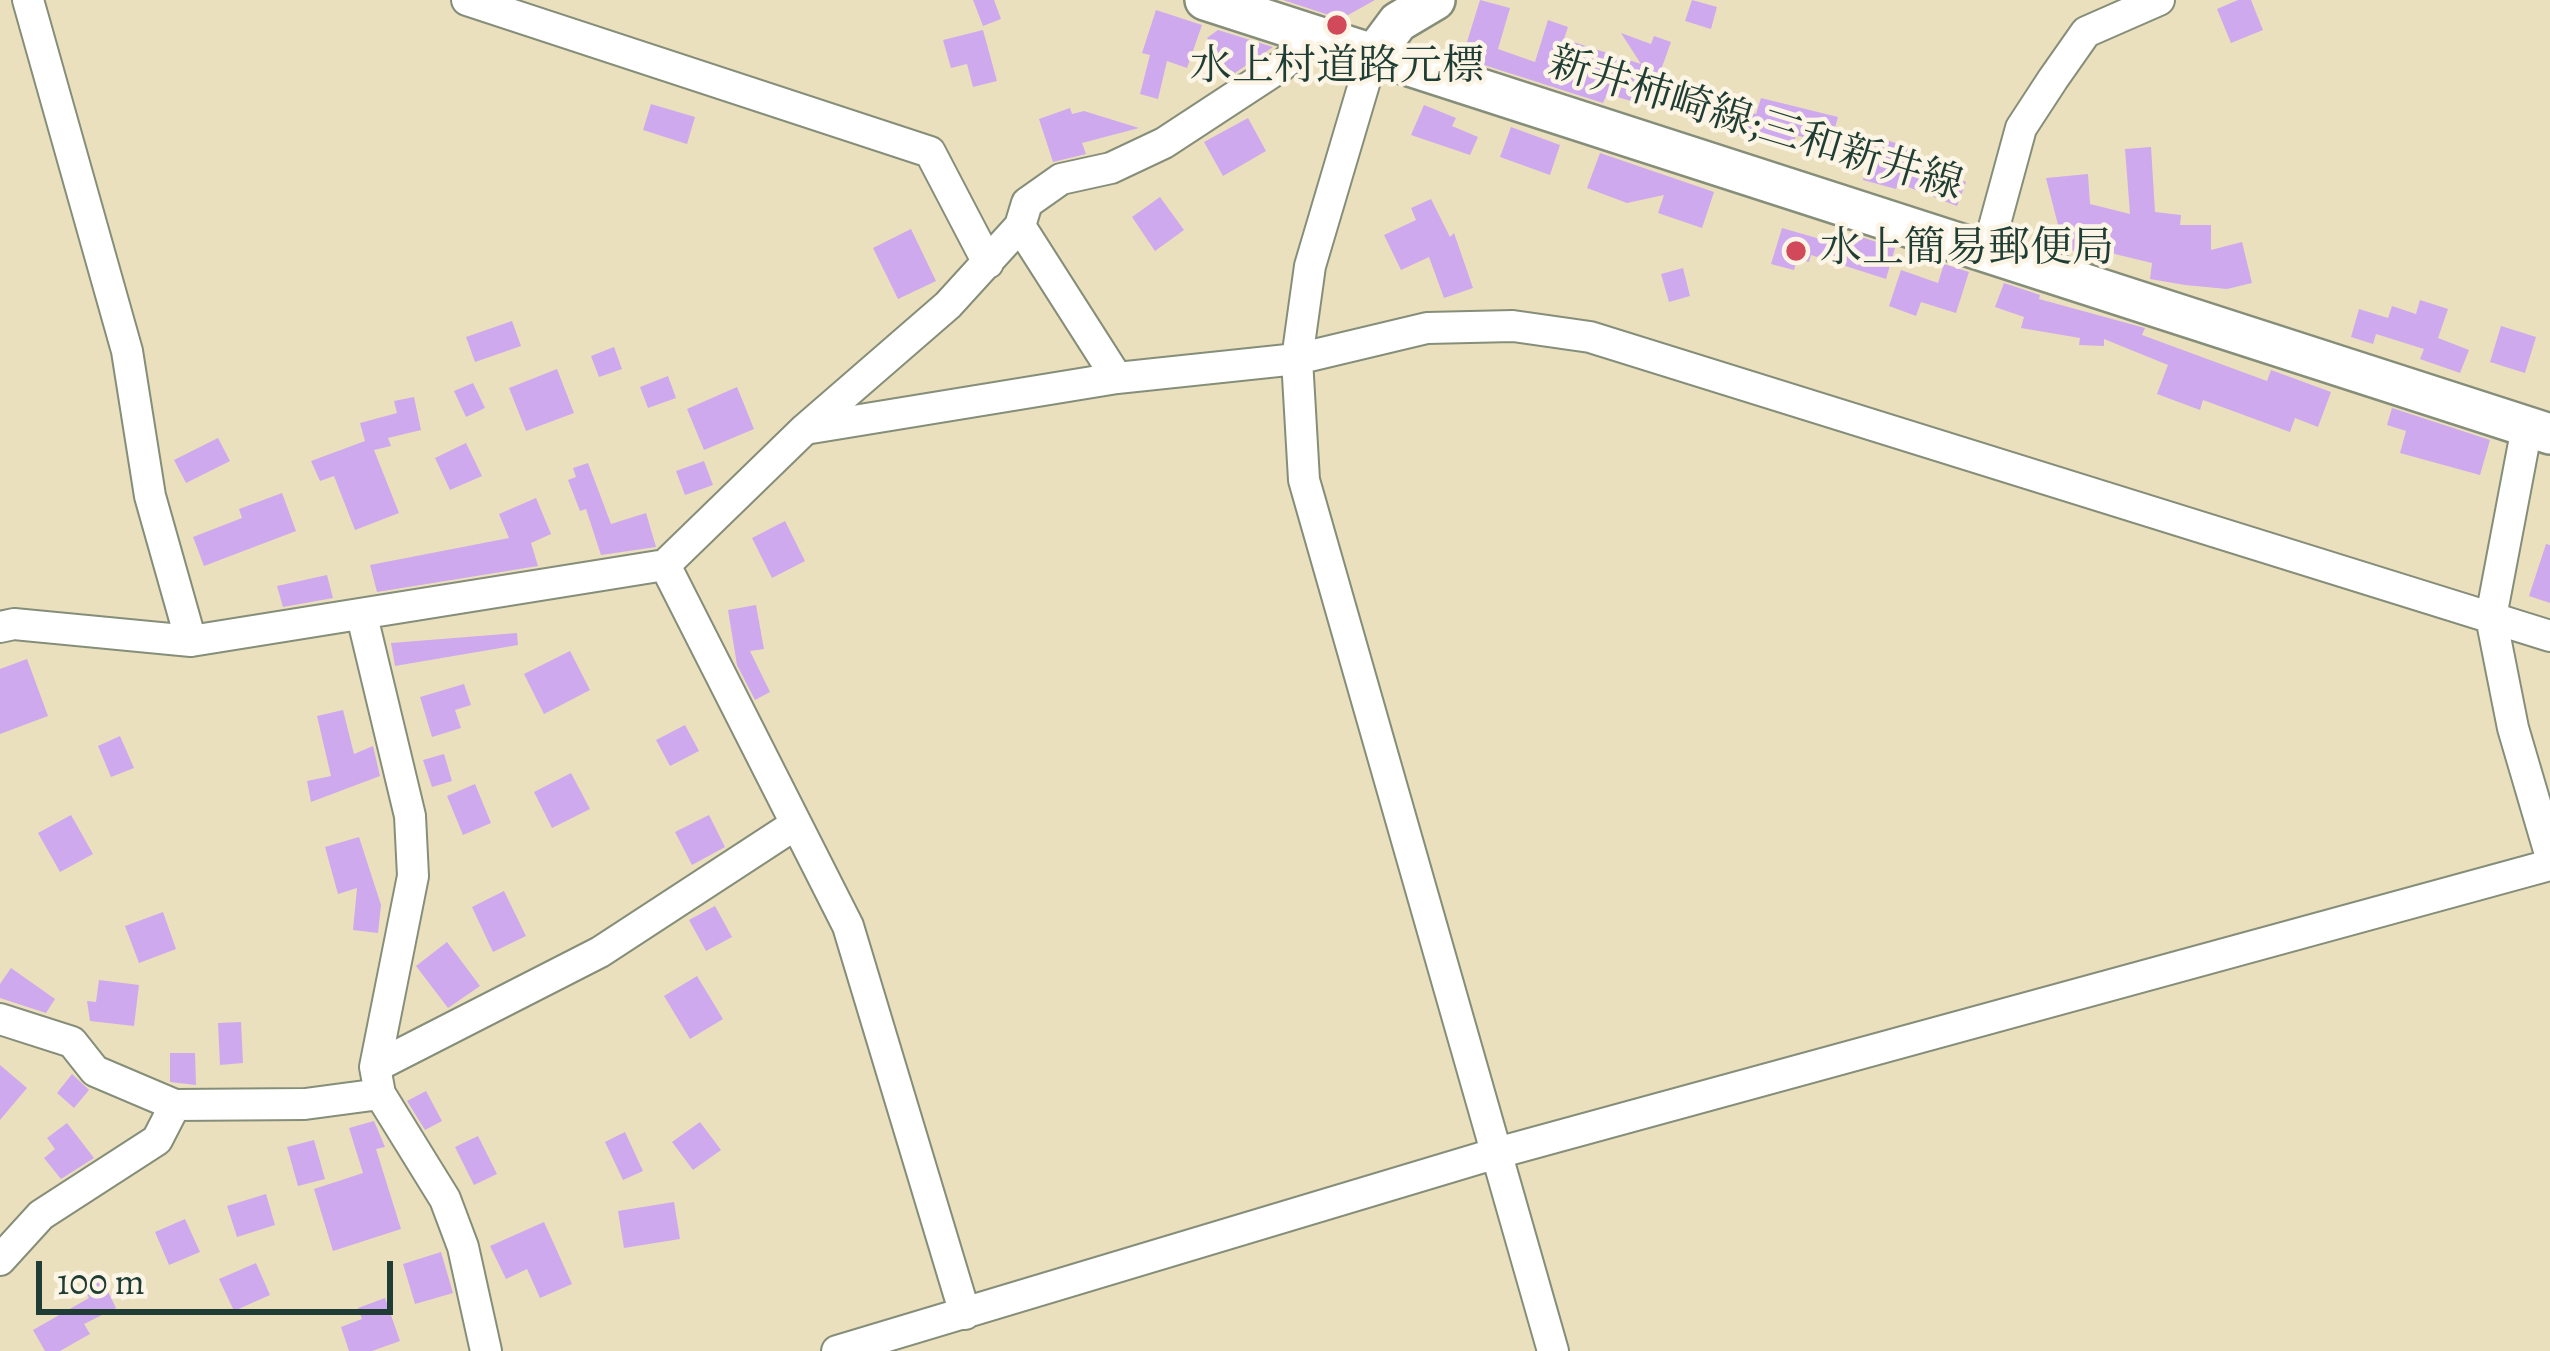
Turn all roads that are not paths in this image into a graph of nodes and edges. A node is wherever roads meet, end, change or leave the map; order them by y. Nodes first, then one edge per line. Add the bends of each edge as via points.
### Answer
1 (28, 0) edge
2 (467, 0) edge
3 (1205, 0) edge
4 (1435, 0) edge
5 (2159, 0) edge
6 (1317, 35) junction
7 (1372, 57) junction
8 (1020, 226) junction
9 (1988, 250) junction
10 (988, 263) junction
11 (1297, 358) junction
12 (1117, 378) junction
13 (805, 429) junction
14 (2539, 430) edge
15 (665, 565) junction
16 (362, 616) junction
17 (2491, 617) junction
18 (0, 627) edge
19 (2550, 636) edge
20 (191, 641) junction
21 (796, 824) junction
22 (2550, 854) edge
23 (2550, 865) edge
24 (0, 1019) edge
25 (378, 1081) junction
26 (175, 1105) junction
27 (1497, 1153) junction
28 (0, 1260) edge
29 (965, 1314) junction
30 (485, 1351) edge
31 (837, 1351) edge
32 (1553, 1351) edge

1 - 20 street via 127,351 150,496
2 - 10 street via 931,152
3 - 6 main road, 新井柿崎線;三和新井線
4 - 7 main road via 1398,22
5 - 9 street via 2086,32 2064,64 2021,128
6 - 7 main road, 新井柿崎線;三和新井線
6 - 8 street via 1164,142 1112,169 1061,179 1027,203
7 - 9 main road, 新井柿崎線;三和新井線
7 - 11 street via 1310,266
8 - 10 street
8 - 12 street
9 - 14 main road, 新井柿崎線;三和新井線
10 - 13 street
11 - 12 street
11 - 17 street via 1427,328 1513,326 1591,337
11 - 27 street via 1304,481
12 - 13 street
13 - 15 street
14 - 17 street
15 - 16 street
15 - 21 street
16 - 20 street
16 - 25 street via 410,816 413,876
17 - 19 street
17 - 22 street
18 - 20 street
21 - 25 street via 600,952
21 - 29 street via 848,926
23 - 27 street
24 - 26 street via 72,1042 95,1071
25 - 26 street via 305,1104
25 - 30 street via 445,1199
26 - 28 street via 157,1140 41,1215
27 - 29 street
27 - 32 street
29 - 31 street

